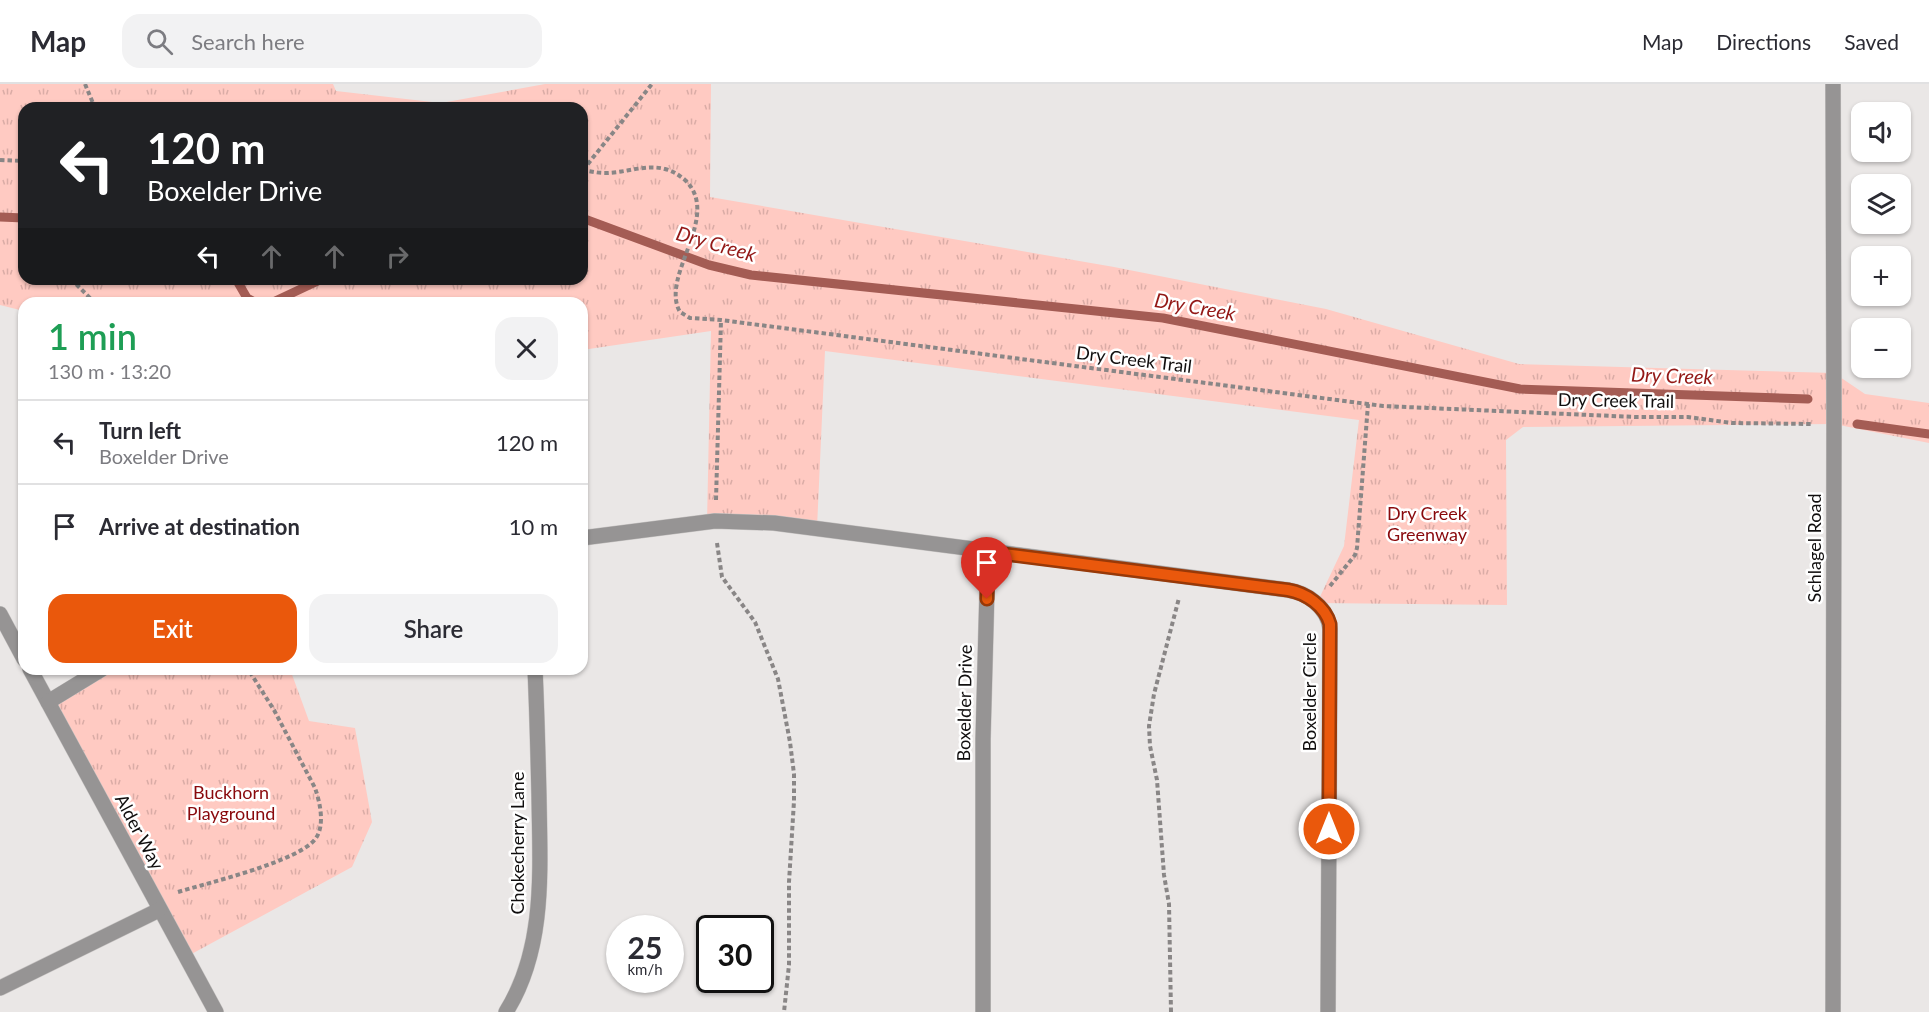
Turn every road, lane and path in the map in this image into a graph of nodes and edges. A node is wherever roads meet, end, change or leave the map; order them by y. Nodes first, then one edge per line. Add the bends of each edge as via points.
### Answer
1 (85, 84) edge
2 (652, 84) edge
3 (1833, 84) edge
4 (92, 102) edge
5 (0, 160) edge
6 (18, 161) edge
7 (588, 164) edge
8 (588, 171) edge
9 (77, 285) edge
10 (89, 297) edge
11 (721, 321) junction
12 (1368, 404) junction
13 (1834, 424) junction
14 (716, 521) junction
15 (588, 537) edge
16 (988, 552) junction
17 (1185, 576) junction
18 (1317, 603) junction
19 (0, 614) edge
20 (18, 648) edge
21 (33, 675) edge
22 (92, 675) edge
23 (252, 675) edge
24 (536, 675) edge
25 (48, 702) junction
26 (157, 905) junction
27 (0, 988) edge
28 (216, 1012) edge
29 (506, 1012) edge
30 (784, 1012) edge
31 (983, 1012) edge
32 (1171, 1012) edge
33 (1328, 1012) edge
34 (1833, 1012) edge

1 - 4 path
2 - 7 path
3 - 13 street, Schlagel Road
5 - 6 path
8 - 11 path, Dry Creek Trail via 606,173 657,167 674,171 688,184 696,195 698,208 676,298 680,312 690,318
9 - 10 path
11 - 12 path, Dry Creek Trail
11 - 14 path
12 - 13 path, Dry Creek Trail via 1688,417 1732,423
12 - 18 path via 1357,548
13 - 34 street, Schlagel Road
14 - 15 street
14 - 16 street via 817,528
14 - 30 path via 720,574 755,622 765,645 781,689 793,759 789,965
16 - 17 street
16 - 31 street, Boxelder Drive
17 - 18 street via 1294,591
17 - 32 path via 1149,726 1169,904
18 - 33 street, Boxelder Circle via 1328,618 1331,646
19 - 20 street
21 - 25 street, Alder Way
22 - 25 street
23 - 26 path via 315,788 319,831 310,844 296,853
24 - 29 street, Chokecherry Lane via 539,908 528,961
25 - 26 street, Alder Way
26 - 27 street
26 - 28 street, Alder Way

